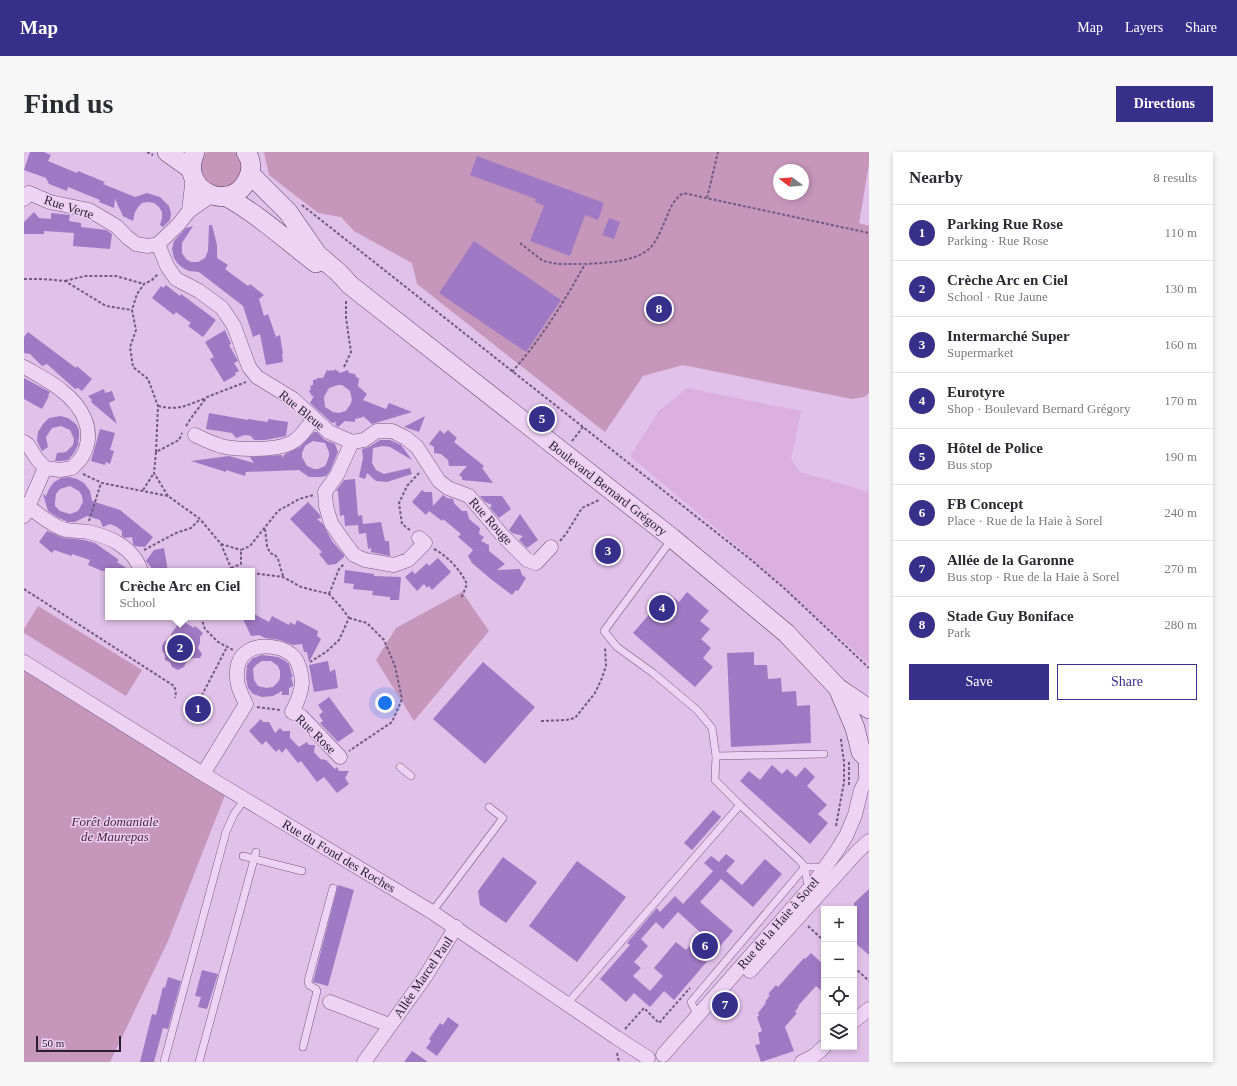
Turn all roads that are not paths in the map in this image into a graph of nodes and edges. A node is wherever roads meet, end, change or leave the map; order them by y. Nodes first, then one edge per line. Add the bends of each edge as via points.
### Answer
1 (248, 153) edge
2 (163, 155) edge
3 (193, 165) edge
4 (250, 174) junction
5 (218, 196) junction
6 (24, 199) edge
7 (189, 211) junction
8 (158, 244) junction
9 (349, 295) junction
10 (24, 367) edge
11 (314, 418) junction
12 (195, 435) dead end
13 (24, 442) edge
14 (352, 442) junction
15 (45, 468) junction
16 (26, 509) edge
17 (672, 538) junction
18 (422, 540) road end
19 (555, 545) road end
20 (139, 568) edge
21 (24, 662) edge
22 (838, 688) junction
23 (869, 709) edge
24 (824, 754) dead end
25 (716, 756) junction
26 (340, 757) road end
27 (400, 767) dead end
28 (869, 769) edge
29 (203, 774) junction
30 (411, 776) dead end
31 (245, 799) junction
32 (740, 805) junction
33 (488, 806) dead end
34 (869, 841) edge
35 (243, 856) dead end
36 (255, 856) junction
37 (805, 867) junction
38 (824, 870) junction
39 (302, 871) dead end
40 (811, 887) junction
41 (333, 888) dead end
42 (432, 912) junction
43 (456, 927) junction
44 (316, 996) junction
45 (330, 1002) joint
46 (567, 1004) junction
47 (869, 1009) edge
48 (698, 1016) junction
49 (857, 1019) edge
50 (389, 1026) junction
51 (302, 1047) dead end
52 (821, 1050) edge
53 (647, 1060) edge
54 (668, 1060) edge
55 (164, 1062) edge
56 (199, 1062) edge
57 (364, 1062) edge
58 (802, 1062) edge

1 - 4 street
2 - 3 street
3 - 5 street, Boulevard Bernard Grégory via 199,187
3 - 7 street
4 - 5 street via 247,182 234,194
4 - 9 street, Boulevard Bernard Grégory via 288,212 317,254 339,273
5 - 7 street via 205,200
5 - 9 street, Boulevard Bernard Grégory via 238,203 256,215 335,278
6 - 8 street, Rue Verte via 29,193 50,202 89,210 116,226 136,244
7 - 8 street
8 - 11 street, Rue Bleue via 167,266 176,279 199,291 222,308 242,344 248,367 257,377 293,399
9 - 17 street, Boulevard Bernard Grégory
10 - 15 street via 61,389 83,414 88,430 82,458 72,468
11 - 12 street via 291,443 270,448 229,448
11 - 14 street, Rue Bleue via 329,432
13 - 15 street
14 - 18 street via 337,475 325,492 331,523 342,539 354,555 365,560 394,565 408,560
14 - 19 street, Rue Rouge via 364,440 377,431 392,431 406,438 417,448 439,481 448,488 470,496 502,535 527,560 536,563
15 - 16 street
16 - 20 street via 64,529 103,536 120,544
17 - 22 street, Boulevard Bernard Grégory via 786,633
17 - 25 lane via 604,631 617,647 697,710 712,728
21 - 29 street, Rue du Fond des Roches
22 - 23 street, Boulevard Bernard Grégory
22 - 28 street, Boulevard Bernard Grégory
24 - 25 lane
25 - 32 lane via 715,780
26 - 29 street, Rue Rose via 301,716 292,712 299,698 302,683 300,668 294,656 282,649 260,646 242,656 237,678 246,704
27 - 30 lane
28 - 38 street, Rue de la Haie à Sorel via 851,824
29 - 31 street, Rue du Fond des Roches
31 - 42 street, Rue du Fond des Roches
31 - 55 lane via 234,814 226,832
32 - 37 lane
32 - 46 lane
33 - 42 lane via 503,818
34 - 54 street, Rue de la Haie à Sorel
35 - 36 lane
36 - 39 lane
36 - 56 lane
37 - 38 lane via 818,867
37 - 40 lane via 807,881
37 - 48 lane via 691,1002
38 - 40 street, Rue de la Haie à Sorel
40 - 48 street, Rue de la Haie à Sorel
41 - 44 lane via 308,981 309,985 316,989
42 - 43 street, Rue du Fond des Roches
43 - 46 street, Rue du Fond des Roches
43 - 50 street, Allée Marcel Paul via 425,977
44 - 45 lane
44 - 51 lane
45 - 50 street, Allée Marcel Paul
46 - 53 street, Rue du Fond des Roches
47 - 49 street
48 - 54 street, Rue de la Haie à Sorel
50 - 57 street, Allée Marcel Paul
52 - 58 street
53 - 54 street via 654,1054

